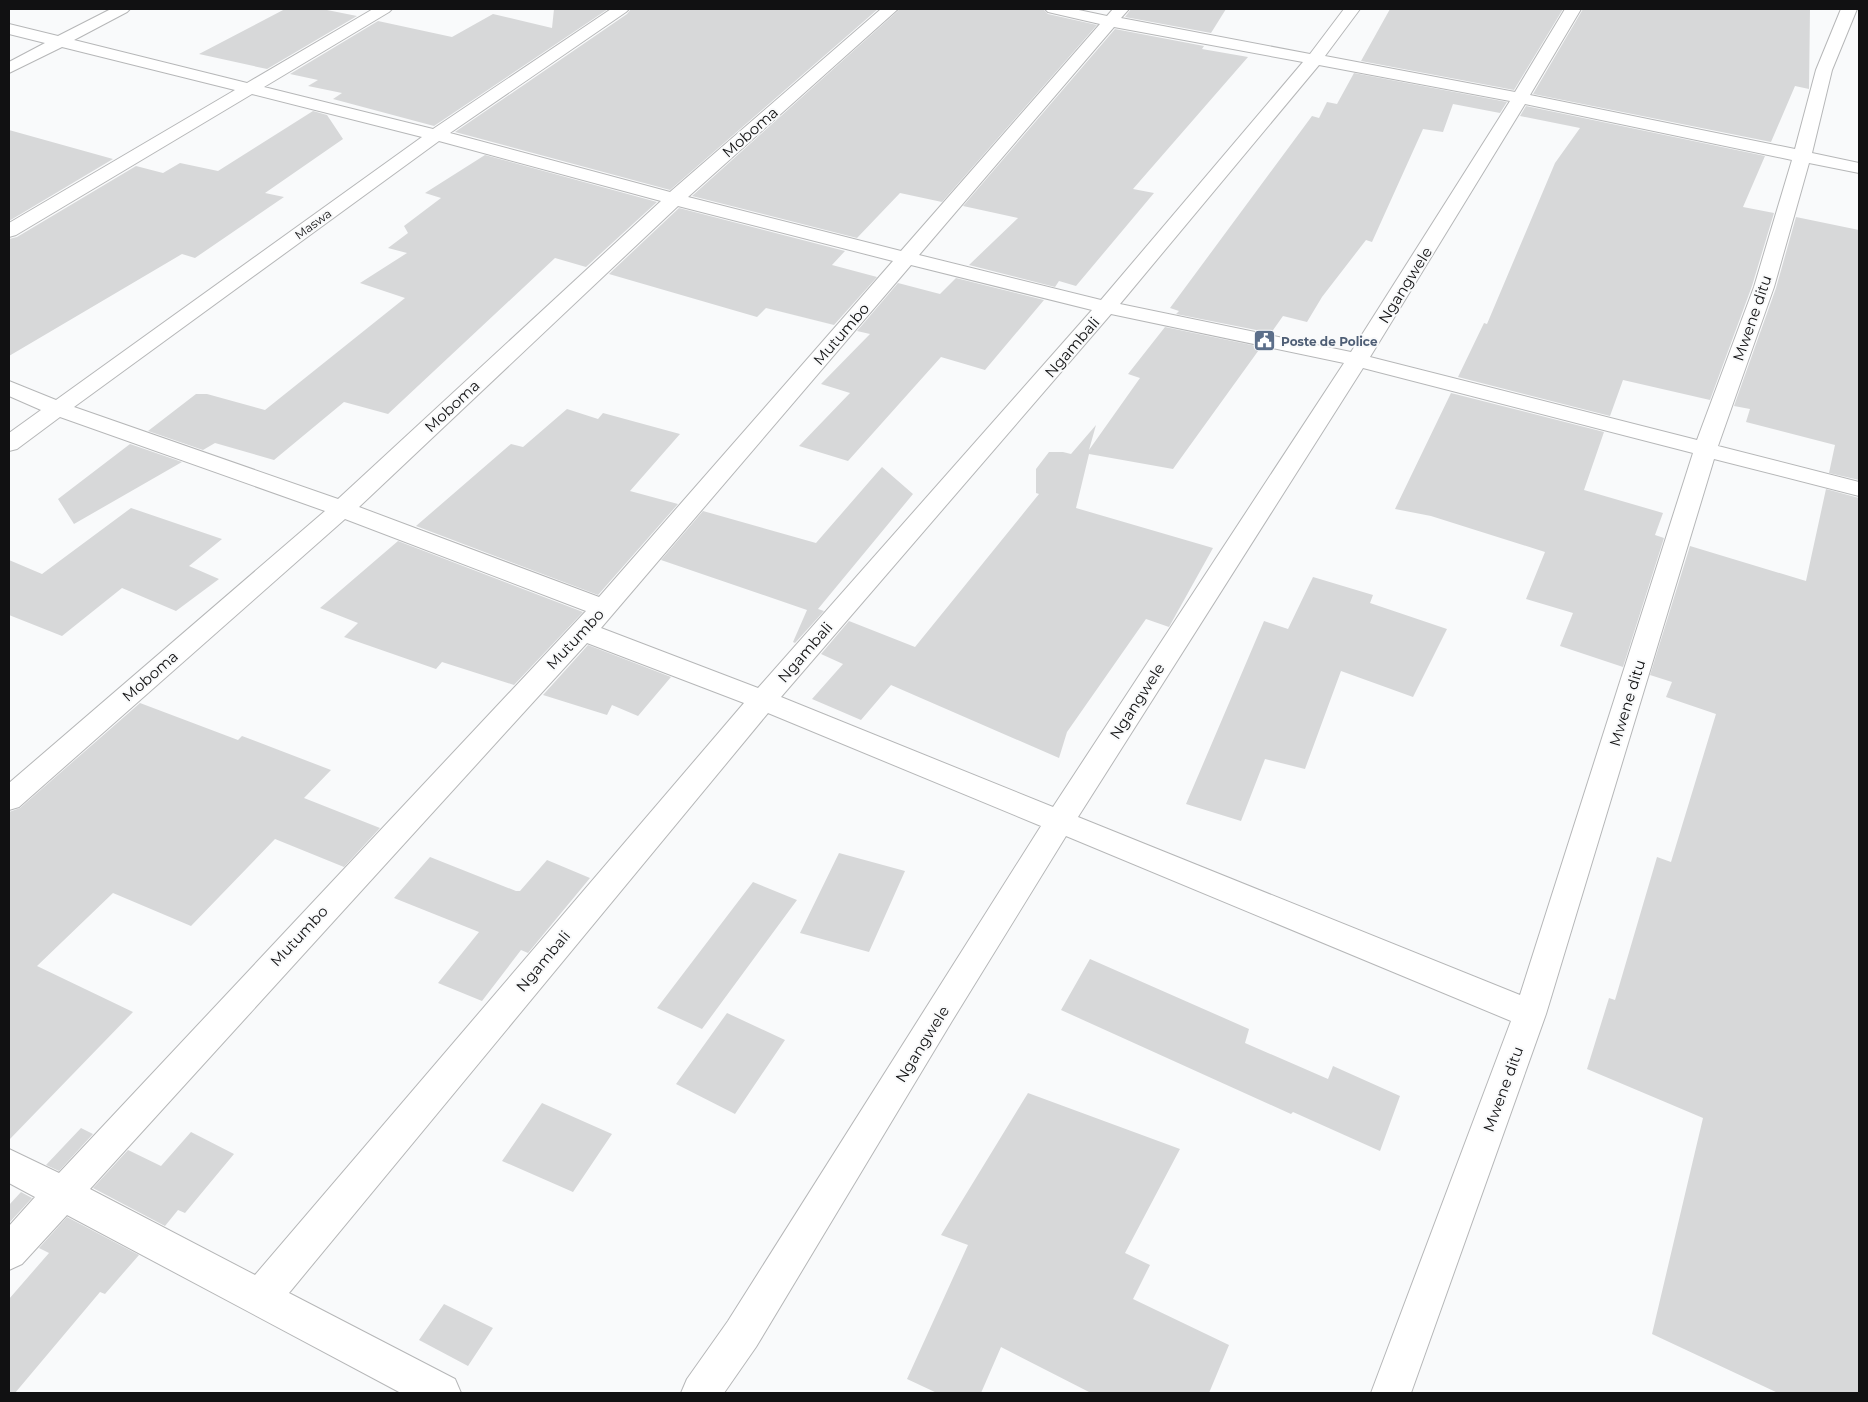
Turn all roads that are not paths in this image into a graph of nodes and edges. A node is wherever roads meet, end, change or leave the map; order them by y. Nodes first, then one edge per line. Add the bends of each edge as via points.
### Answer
1 (122, 9) edge
2 (384, 9) edge
3 (621, 9) edge
4 (890, 9) edge
5 (1053, 9) edge
6 (1352, 9) edge
7 (1573, 9) edge
8 (1849, 9) edge
9 (1116, 15) edge
10 (9, 29) edge
11 (58, 41) junction
12 (1314, 60) junction
13 (9, 68) edge
14 (249, 89) junction
15 (1521, 98) junction
16 (436, 135) junction
17 (1802, 157) junction
18 (1859, 168) edge
19 (674, 199) junction
20 (9, 231) edge
21 (906, 258) junction
22 (1106, 308) junction
23 (1358, 360) junction
24 (9, 388) edge
25 (58, 409) junction
26 (9, 444) edge
27 (1706, 451) junction
28 (1859, 489) edge
29 (342, 509) junction
30 (604, 608) junction
31 (582, 631) junction
32 (763, 700) junction
33 (9, 799) edge
34 (1059, 822) junction
35 (1530, 1014) junction
36 (9, 1165) edge
37 (62, 1192) junction
38 (9, 1252) edge
39 (261, 1297) junction
40 (441, 1393) edge
41 (701, 1393) edge
42 (1391, 1393) edge

1 - 11 street
2 - 14 street
3 - 16 street, Maswa
4 - 19 street, Moboma
5 - 9 street
6 - 12 street, Ngambali
7 - 15 street, Ngangwele
8 - 17 street, Mwene ditu via 1824,70
9 - 12 street
9 - 21 street, Mutumbo
10 - 11 street
11 - 13 street
11 - 14 street
12 - 15 street
12 - 22 street, Ngambali
14 - 16 street
14 - 20 street
15 - 17 street
15 - 23 street, Ngangwele
16 - 19 street
16 - 25 street, Maswa
17 - 18 street
17 - 27 street, Mwene ditu via 1764,287
19 - 21 street
19 - 29 street, Moboma
21 - 22 street
21 - 30 street, Mutumbo
22 - 23 street
22 - 32 street, Ngambali
23 - 27 street
23 - 34 street, Ngangwele
24 - 25 street
25 - 26 street, Maswa
25 - 29 street
27 - 28 street
27 - 35 street, Mwene ditu
29 - 30 street
29 - 33 street, Moboma
30 - 31 street, Mutumbo
31 - 32 street
31 - 37 street, Mutumbo
32 - 34 street
32 - 39 street, Ngambali
34 - 35 street
34 - 41 street, Ngangwele via 742,1334
35 - 42 street, Mwene ditu
36 - 37 street
37 - 38 street, Mutumbo
37 - 39 street
39 - 40 street

